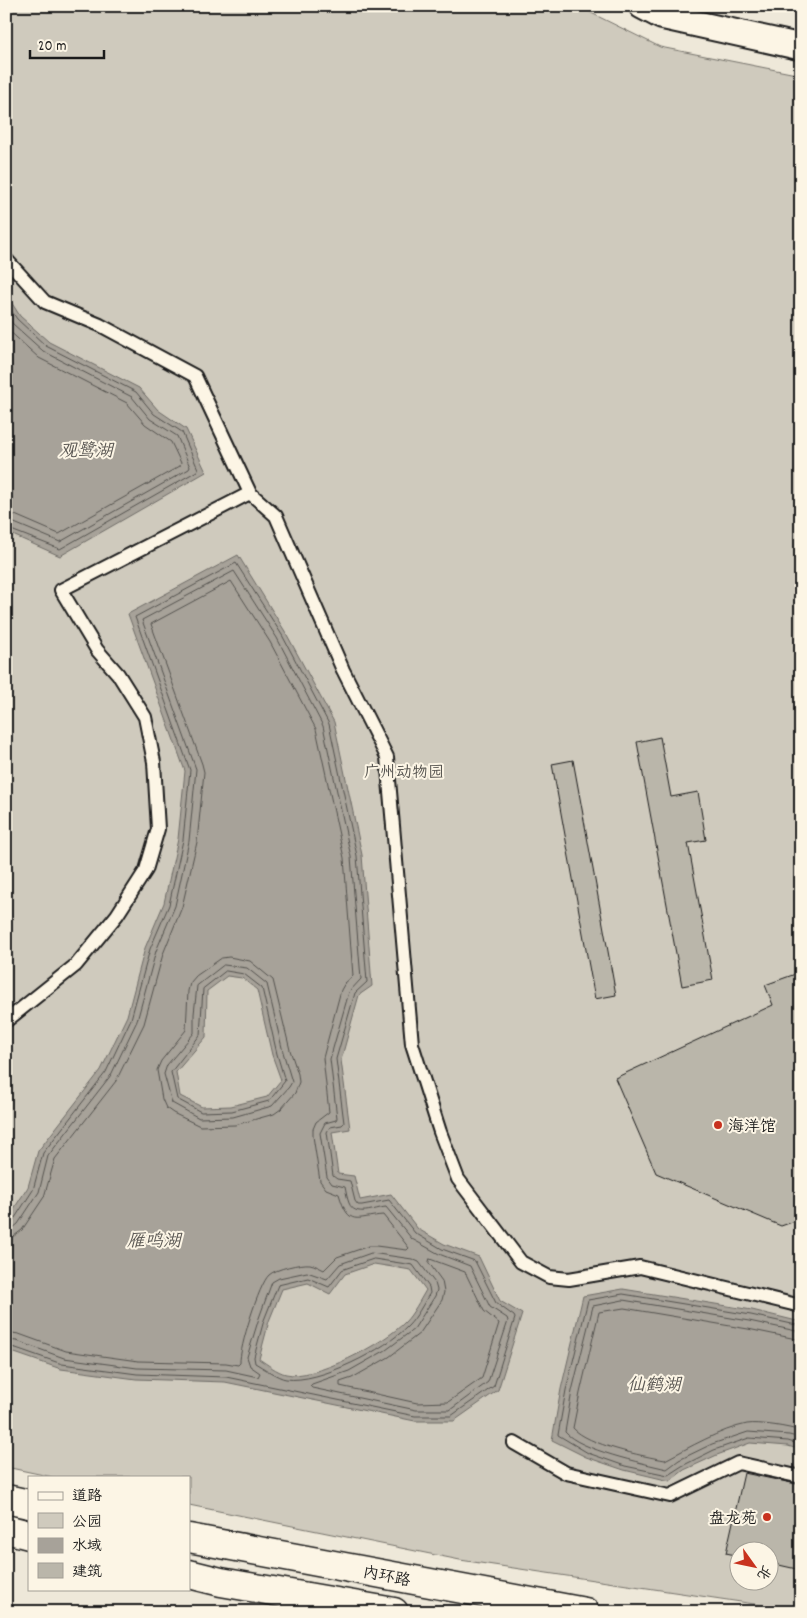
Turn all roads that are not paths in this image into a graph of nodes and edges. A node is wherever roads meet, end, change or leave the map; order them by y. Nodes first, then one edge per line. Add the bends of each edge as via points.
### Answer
1 (642, 6) edge
2 (801, 47) edge
3 (6, 258) edge
4 (250, 493) junction
5 (6, 1021) edge
6 (801, 1306) edge
7 (514, 1444) dead end
8 (801, 1477) edge
9 (6, 1499) edge
10 (28, 1504) edge
11 (6, 1529) edge
12 (28, 1535) edge
13 (190, 1538) edge
14 (190, 1574) edge
15 (394, 1612) edge
16 (585, 1612) edge

1 - 2 street via 661,16
3 - 4 lane via 45,302 100,325 195,376
4 - 5 lane via 61,590 97,650 118,674 145,717 154,762 158,829 146,870 117,914 76,965
4 - 6 lane via 276,516 343,670 387,756 412,1044 458,1179 521,1262 549,1277 569,1279 640,1267
7 - 8 lane via 566,1472 670,1496 738,1463
9 - 10 highway
11 - 12 highway
13 - 16 highway, 内环路
14 - 15 highway

